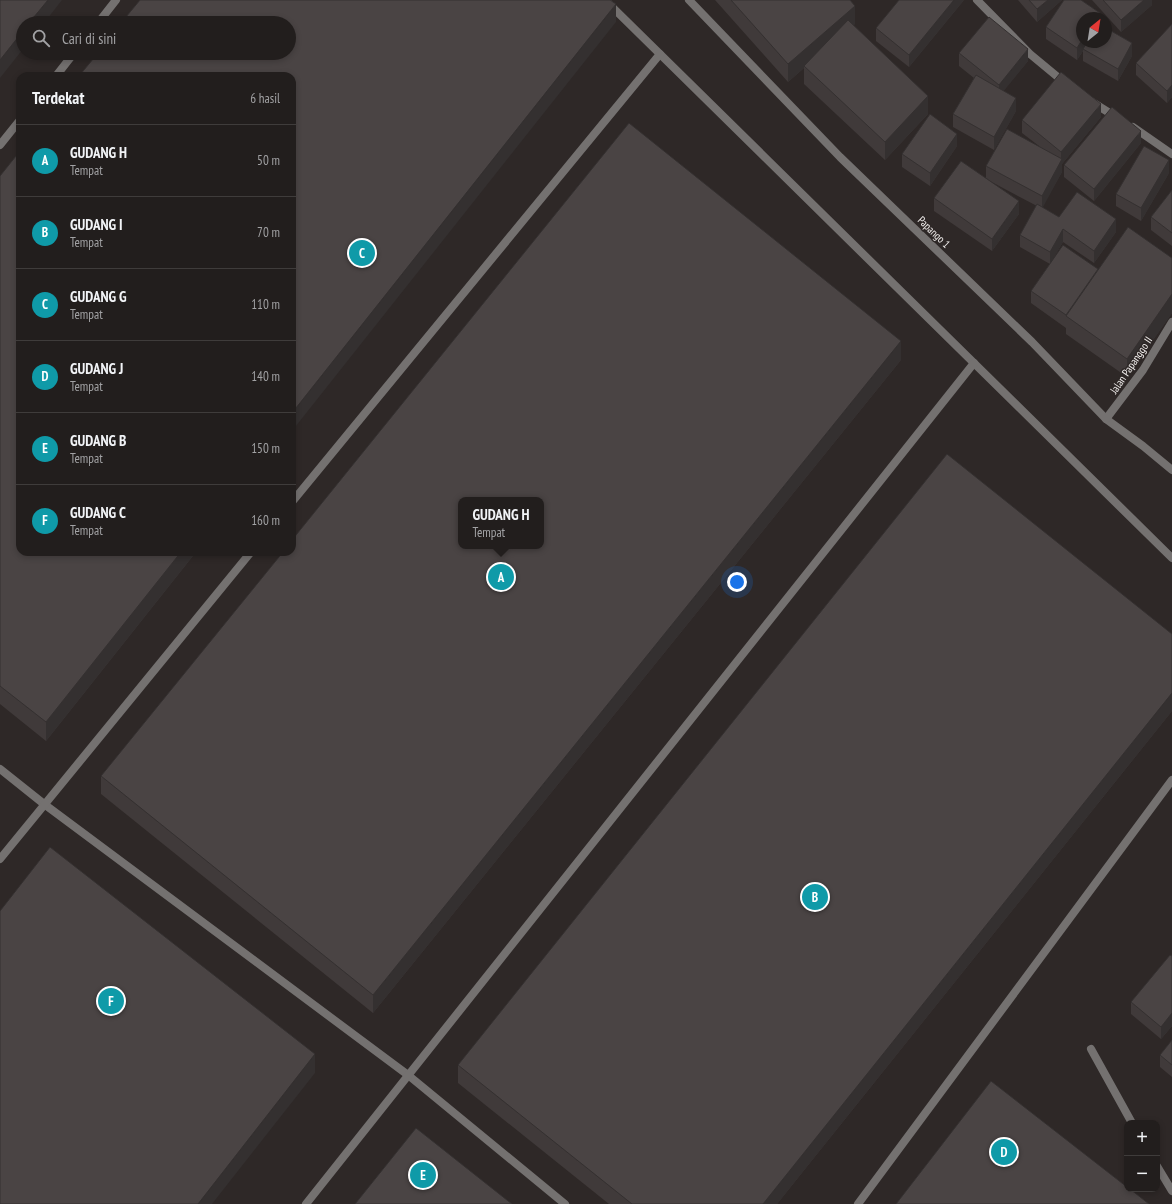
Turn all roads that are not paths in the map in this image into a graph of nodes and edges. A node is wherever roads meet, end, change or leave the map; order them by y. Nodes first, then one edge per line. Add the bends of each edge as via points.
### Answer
1 (116, 0) edge
2 (605, 0) edge
3 (689, 0) edge
4 (977, 0) edge
5 (103, 16) edge
6 (660, 54) junction
7 (69, 60) edge
8 (59, 72) edge
9 (1070, 87) edge
10 (1082, 95) edge
11 (16, 125) edge
12 (0, 146) edge
13 (1172, 154) edge
14 (1172, 322) edge
15 (974, 363) junction
16 (1106, 419) junction
17 (1172, 470) edge
18 (296, 497) edge
19 (248, 556) edge
20 (1172, 558) edge
21 (0, 770) edge
22 (1172, 780) edge
23 (44, 804) junction
24 (0, 859) edge
25 (1091, 1049) dead end
26 (408, 1075) junction
27 (1130, 1120) edge
28 (1160, 1171) edge
29 (1172, 1191) edge
30 (306, 1204) edge
31 (564, 1204) edge
32 (858, 1204) edge

1 - 5 street
2 - 6 street
3 - 16 street, Papango 1 via 840,156 1032,342
4 - 9 street via 1030,54
6 - 15 street
6 - 18 street
7 - 8 street
10 - 13 street
11 - 12 street
14 - 16 street, Jalan Papanggo II via 1143,370
15 - 20 street
15 - 26 street
16 - 17 street, Papango 1
19 - 23 street
21 - 23 street
22 - 32 street
23 - 24 street
23 - 26 street
25 - 27 street
26 - 30 street
26 - 31 street
28 - 29 street

